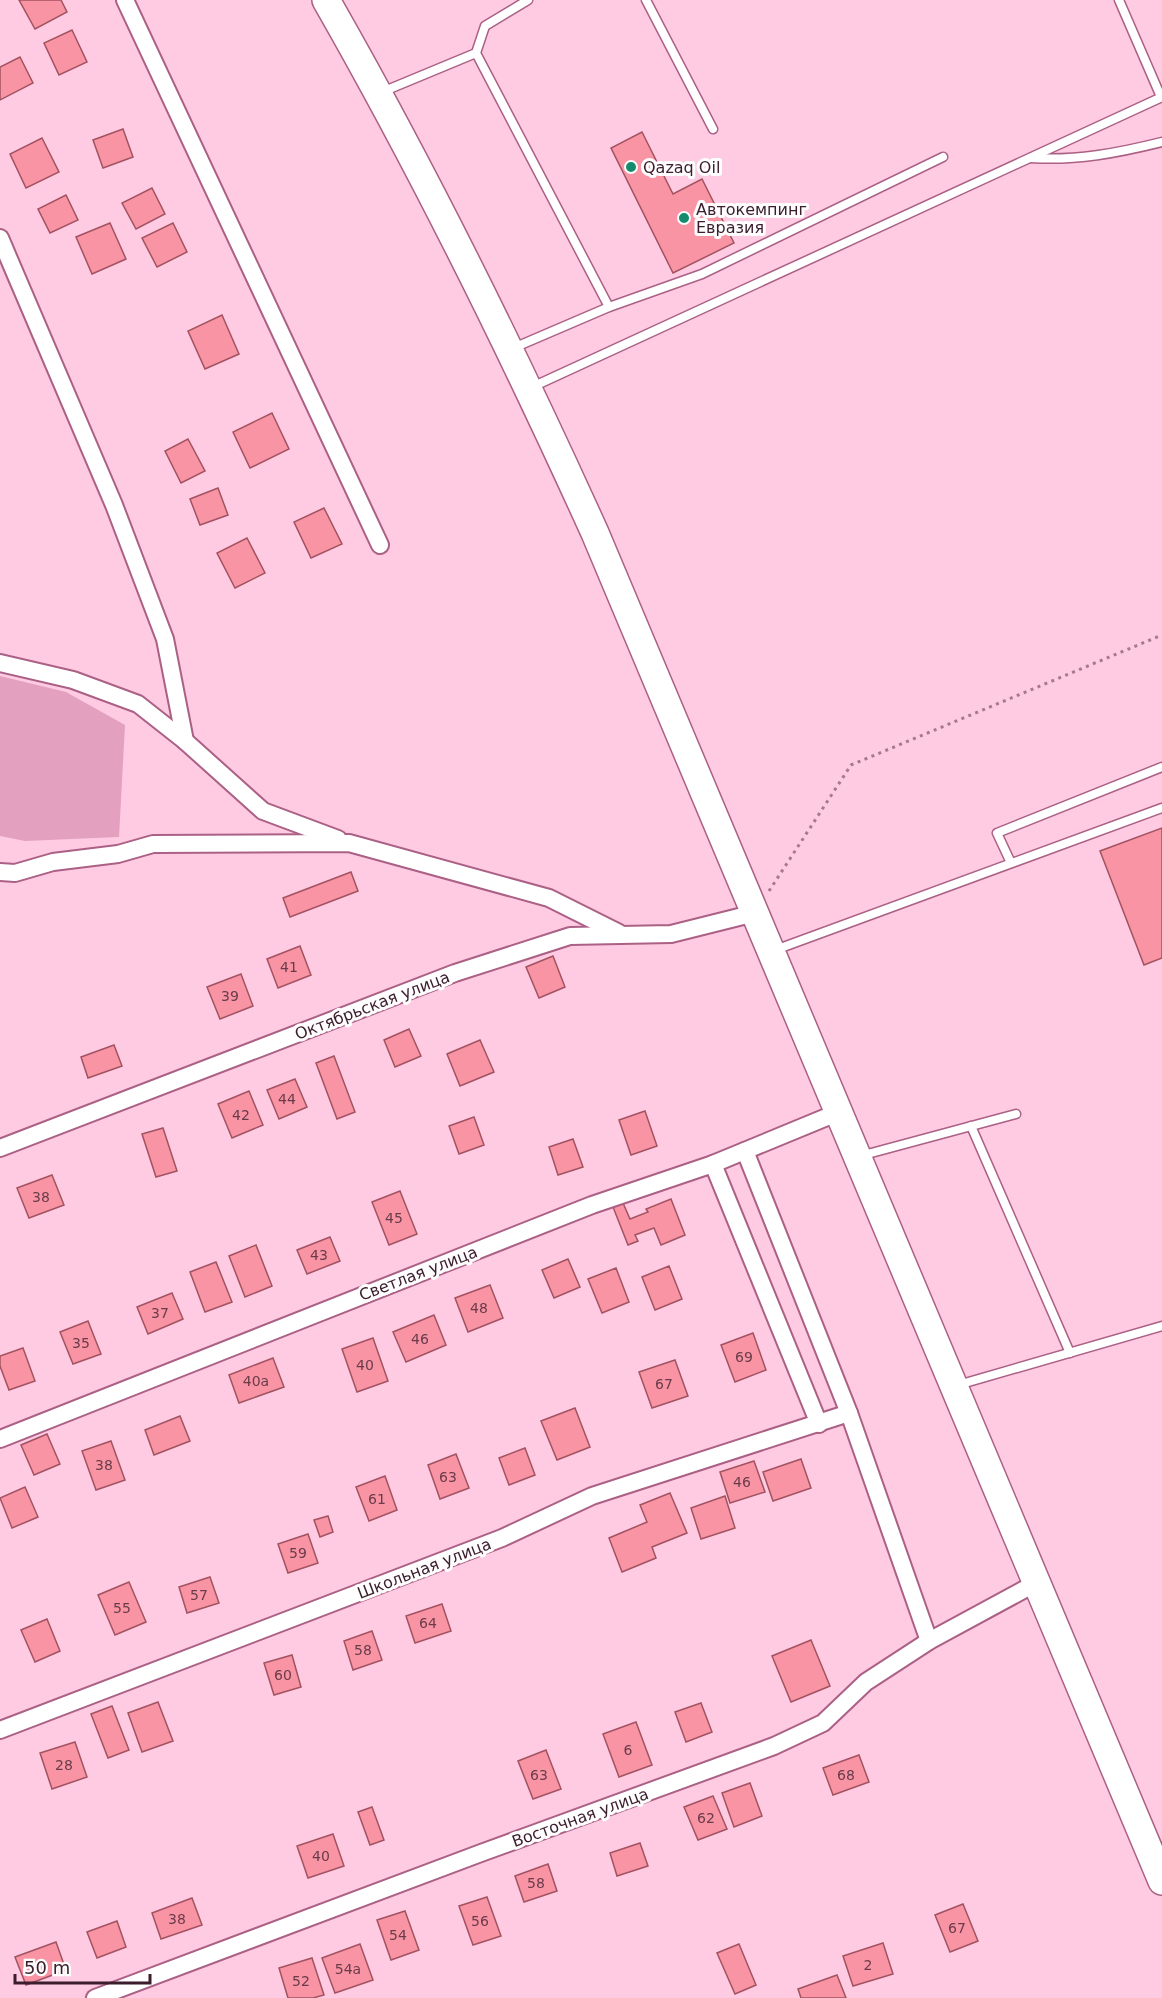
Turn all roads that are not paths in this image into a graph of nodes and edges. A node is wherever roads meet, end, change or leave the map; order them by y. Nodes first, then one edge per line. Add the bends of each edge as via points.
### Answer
1 (125, 0) edge
2 (326, 0) edge
3 (528, 0) edge
4 (646, 0) edge
5 (1119, 0) edge
6 (476, 53) junction
7 (379, 93) junction
8 (1162, 97) edge
9 (713, 129) dead end
10 (1162, 142) edge
11 (943, 157) dead end
12 (1028, 158) junction
13 (2, 246) edge
14 (609, 307) junction
15 (511, 349) junction
16 (530, 388) junction
17 (380, 545) dead end
18 (0, 663) edge
19 (185, 741) junction
20 (1162, 767) edge
21 (1162, 807) edge
22 (349, 843) junction
23 (1011, 863) junction
24 (0, 872) edge
25 (756, 913) junction
26 (622, 935) junction
27 (771, 951) junction
28 (838, 1112) junction
29 (1016, 1114) dead end
30 (971, 1126) junction
31 (0, 1148) edge
32 (745, 1150) junction
33 (857, 1156) junction
34 (713, 1164) junction
35 (1162, 1326) edge
36 (1070, 1353) junction
37 (952, 1387) junction
38 (849, 1413) junction
39 (819, 1424) junction
40 (0, 1439) edge
41 (1036, 1583) junction
42 (929, 1641) junction
43 (0, 1730) edge
44 (1162, 1881) edge
45 (95, 1998) edge

1 - 17 street
2 - 7 highway
3 - 6 lane via 485,26
4 - 9 lane
5 - 8 lane
6 - 7 lane
6 - 14 lane
7 - 15 highway
8 - 12 lane
10 - 12 lane via 1117,153 1060,160
11 - 14 lane via 702,274
12 - 16 lane
13 - 19 street via 114,505 165,639
14 - 15 lane
15 - 16 highway
16 - 25 highway
18 - 19 street via 72,680 138,704
19 - 22 street via 263,811
20 - 23 lane via 998,832
21 - 23 lane
22 - 24 street via 153,844 15,873
22 - 26 street via 549,898
23 - 27 lane
25 - 26 street, Октябрьская улица via 671,934
25 - 27 highway
26 - 31 street, Октябрьская улица via 570,936 455,974
27 - 28 highway
28 - 32 street, Светлая улица
28 - 33 highway
29 - 30 lane
30 - 33 lane
30 - 36 lane
32 - 34 street, Светлая улица
32 - 38 street
33 - 37 highway
34 - 39 street
34 - 40 street, Светлая улица via 592,1205
35 - 36 lane
36 - 37 lane
37 - 41 highway
38 - 39 street, Школьная улица
38 - 42 street
39 - 43 street, Школьная улица via 592,1496 502,1538
41 - 42 street, Восточная улица
41 - 44 highway
42 - 45 street, Восточная улица via 866,1682 823,1722 774,1746

